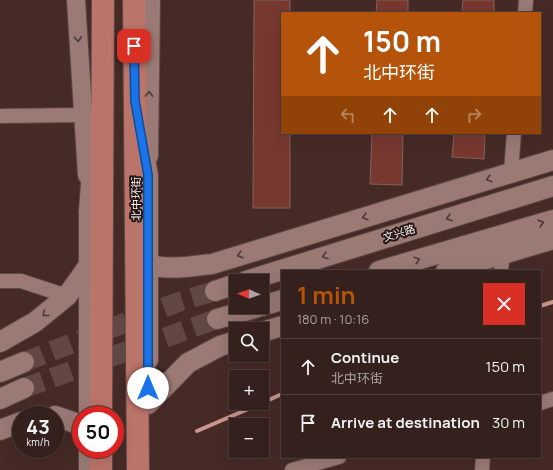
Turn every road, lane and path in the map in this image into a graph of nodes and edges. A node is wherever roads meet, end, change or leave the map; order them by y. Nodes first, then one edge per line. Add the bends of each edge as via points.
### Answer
1 (76, 0) edge
2 (526, 0) edge
3 (140, 2) edge
4 (103, 3) edge
5 (525, 12) edge
6 (135, 101) junction
7 (83, 115) junction
8 (0, 116) edge
9 (514, 134) edge
10 (553, 160) edge
11 (511, 172) junction
12 (148, 175) junction
13 (553, 186) edge
14 (89, 211) junction
15 (553, 220) edge
16 (553, 239) edge
17 (502, 262) edge
18 (148, 264) junction
19 (89, 265) junction
20 (281, 270) edge
21 (282, 270) edge
22 (382, 270) edge
23 (452, 270) edge
24 (269, 274) edge
25 (0, 281) edge
26 (229, 286) edge
27 (215, 291) tunnel mouth
28 (68, 296) junction
29 (281, 300) edge
30 (269, 304) edge
31 (234, 314) edge
32 (217, 319) tunnel mouth
33 (281, 326) edge
34 (269, 330) edge
35 (0, 342) edge
36 (229, 343) edge
37 (24, 362) tunnel mouth
38 (0, 372) edge
39 (24, 388) tunnel mouth
40 (0, 399) edge
41 (553, 399) edge
42 (541, 403) edge
43 (148, 404) junction
44 (89, 406) edge
45 (101, 406) edge
46 (12, 425) edge
47 (0, 430) edge
48 (89, 458) edge
49 (101, 458) edge
50 (336, 458) edge
51 (483, 458) edge
52 (89, 470) edge
53 (101, 470) edge
54 (138, 470) edge
55 (148, 470) edge
56 (292, 470) edge
57 (482, 470) edge

1 -> 7 street
2 - 5 street
3 - 6 highway, 北中环街
12 -> 3 street
4 - 14 main road
4 - 45 highway
6 - 12 main road
6 - 54 highway, 北中环街
7 - 8 street
7 - 14 street
9 - 11 street
10 - 11 main road
11 -> 18 main road via 212,264 181,267
12 - 18 main road
13 -> 21 main road, 文兴路
14 - 19 main road
22 -> 15 main road
16 - 17 main road
17 - 23 main road
18 - 43 main road
19 - 28 main road
19 - 44 main road
20 -> 24 main road, 文兴路
25 - 28 street via 21,281
26 - 27 main road
28 -> 35 main road via 35,322
29 - 30 main road
31 - 32 main road
33 - 34 main road
36 - 43 main road via 188,363
37 - 38 main road
39 - 40 main road
41 - 42 street
43 - 55 main road
46 - 47 main road
48 - 52 main road
49 - 53 highway
50 - 56 street
51 - 57 street

